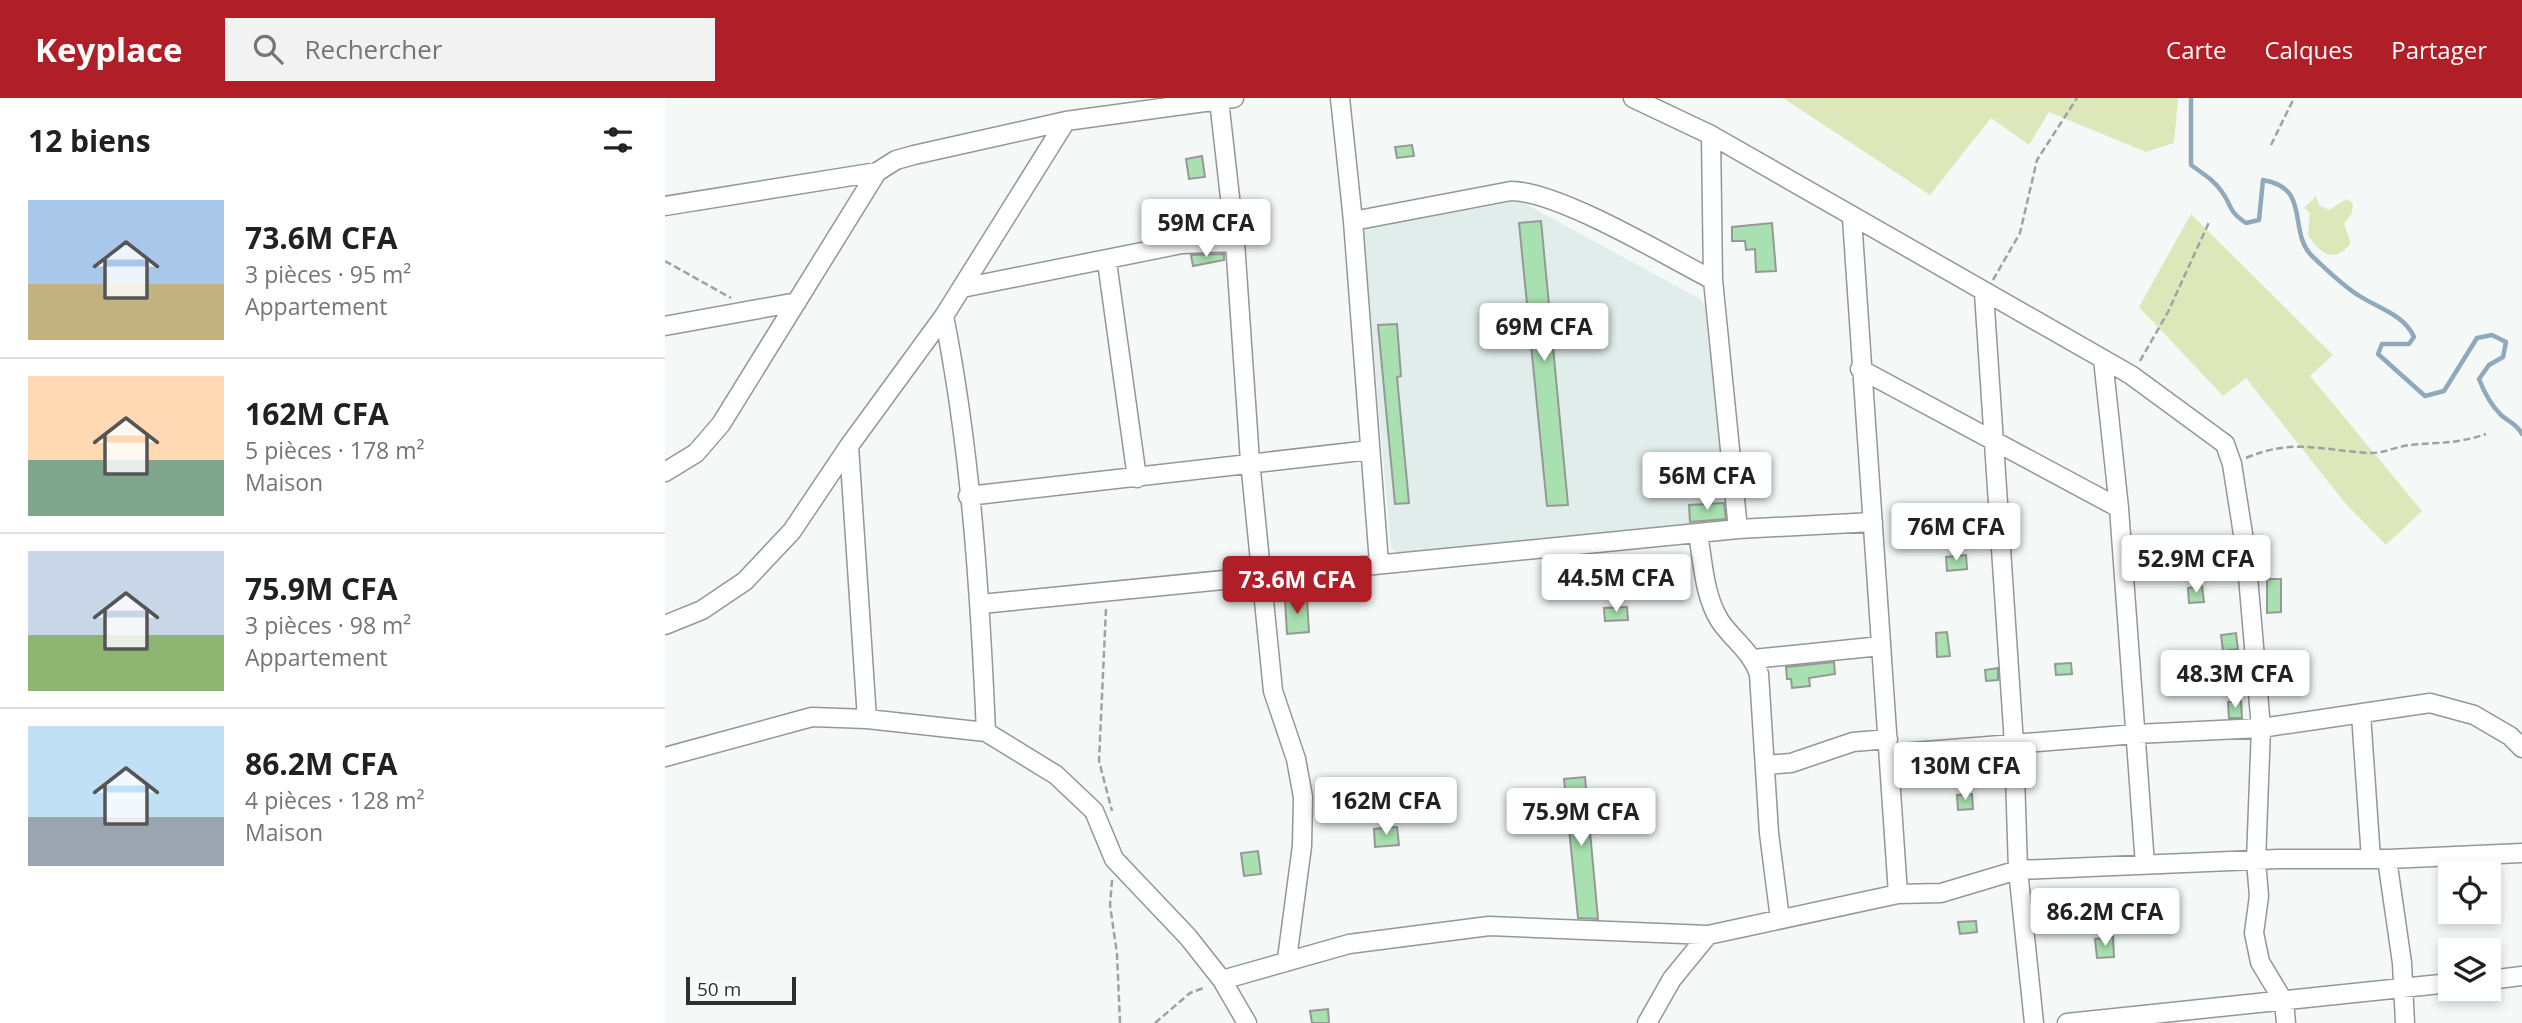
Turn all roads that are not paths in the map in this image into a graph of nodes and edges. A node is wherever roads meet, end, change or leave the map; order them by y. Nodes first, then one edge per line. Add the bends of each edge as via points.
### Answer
1 (1339, 98) edge
2 (1633, 98) edge
3 (1227, 99) edge
4 (1066, 121) junction
5 (1711, 135) junction
6 (877, 172) junction
7 (665, 206) edge
8 (1852, 218) junction
9 (1353, 221) junction
10 (1235, 242) junction
11 (1107, 262) junction
12 (1713, 280) junction
13 (962, 288) junction
14 (1985, 293) junction
15 (797, 302) junction
16 (944, 316) junction
17 (665, 326) edge
18 (2103, 359) junction
19 (1860, 369) junction
20 (1993, 440) junction
21 (849, 446) junction
22 (1370, 450) junction
23 (1250, 461) junction
24 (665, 472) edge
25 (1137, 478) junction
26 (968, 496) junction
27 (2119, 508) junction
28 (1873, 522) junction
29 (1738, 529) junction
30 (1698, 534) junction
31 (1379, 563) junction
32 (1263, 575) junction
33 (981, 604) junction
34 (665, 625) edge
35 (1881, 646) junction
36 (1753, 659) junction
37 (2361, 714) junction
38 (867, 719) junction
39 (2261, 728) junction
40 (986, 732) junction
41 (2136, 734) junction
42 (2014, 744) junction
43 (1888, 746) junction
44 (2522, 748) edge
45 (665, 757) edge
46 (1766, 765) junction
47 (2522, 853) edge
48 (2379, 859) junction
49 (2256, 861) junction
50 (2145, 865) junction
51 (2018, 870) junction
52 (1898, 894) junction
53 (1780, 919) junction
54 (1708, 935) junction
55 (1287, 960) junction
56 (2522, 976) edge
57 (2501, 978) edge
58 (1222, 980) junction
59 (2438, 984) edge
60 (2404, 988) junction
61 (2284, 1002) junction
62 (1247, 1023) edge
63 (1647, 1023) edge
64 (2034, 1023) edge
65 (2067, 1023) edge
66 (2286, 1023) edge
67 (2405, 1023) edge

1 - 9 street
2 - 5 street
3 - 4 street
3 - 10 street
4 - 6 street via 914,155
4 - 13 street
5 - 8 street
5 - 12 street
6 - 7 street
6 - 15 street
8 - 14 street
8 - 19 street
9 - 12 street via 1527,191 1598,221
9 - 22 street
10 - 11 street via 1182,244
10 - 23 street
11 - 13 street
11 - 25 street
12 - 29 street
13 - 16 street
14 - 18 street
14 - 20 street
15 - 17 street
15 - 24 street via 721,424 696,453
16 - 21 street
16 - 26 street via 958,385
18 - 27 street
18 - 39 street via 2225,444 2246,553
19 - 20 street
19 - 28 street
20 - 27 street
20 - 42 street
21 - 34 street via 792,531 745,581 702,610
21 - 38 street
22 - 23 street
22 - 31 street
23 - 25 street
23 - 32 street
25 - 26 street
26 - 33 street
27 - 41 street
28 - 29 street
28 - 35 street
29 - 30 street
30 - 31 street
30 - 36 street via 1708,592 1719,619
31 - 32 street
32 - 33 street
32 - 55 street via 1273,691 1296,759 1303,797 1302,846
33 - 40 street
35 - 36 street
35 - 43 street
36 - 46 street via 1759,674
37 - 39 street
37 - 44 street via 2430,703 2495,726
37 - 48 street
38 - 40 street
38 - 45 street via 795,720
39 - 41 street
39 - 49 street
40 - 58 street via 1078,793 1094,811 1114,859
41 - 42 street
41 - 50 street
42 - 43 street
42 - 51 street
43 - 46 street via 1853,742 1791,764
43 - 52 street
46 - 53 street
47 - 48 street
48 - 49 street
48 - 60 street
49 - 50 street
49 - 61 street via 2257,949
50 - 51 street
51 - 52 street via 1941,893
51 - 64 street
52 - 53 street
53 - 54 street
54 - 55 street via 1489,926 1349,944
54 - 63 street via 1672,979
55 - 58 street
56 - 57 street
58 - 62 street
59 - 60 street
60 - 61 street
60 - 67 street
61 - 65 street
61 - 66 street

